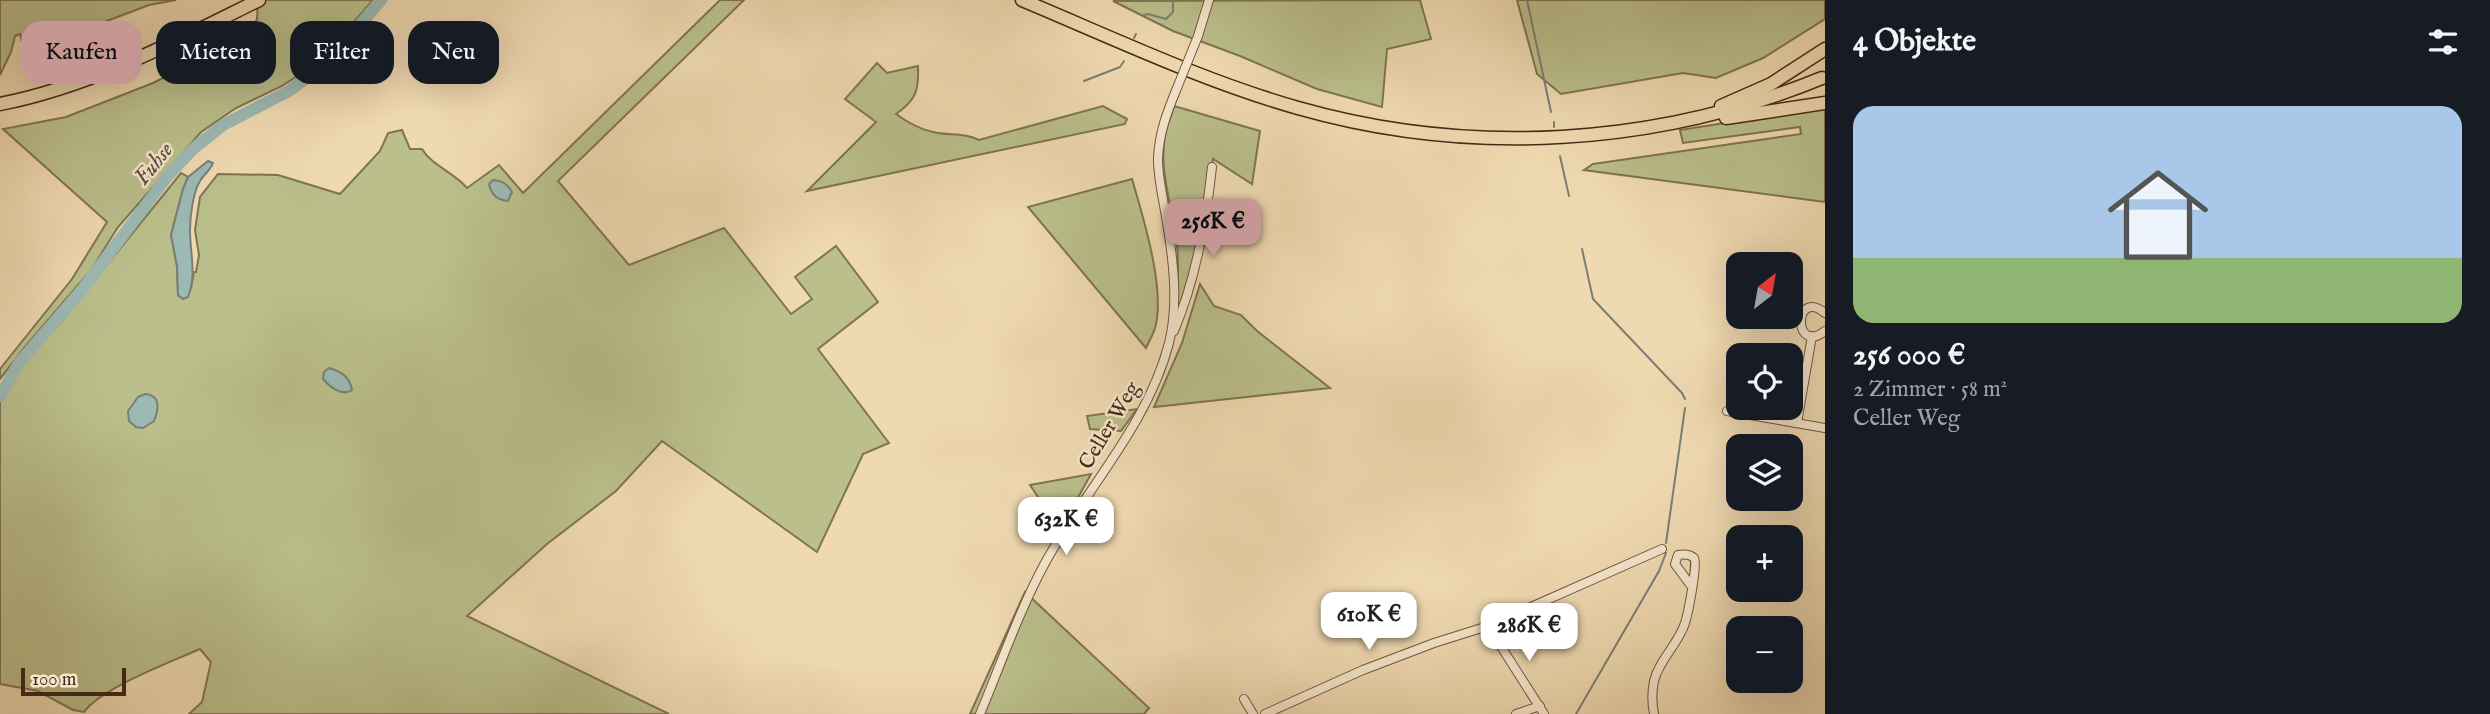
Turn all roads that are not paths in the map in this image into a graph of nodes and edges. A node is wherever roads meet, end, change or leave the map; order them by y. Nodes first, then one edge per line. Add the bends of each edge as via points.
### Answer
1 (258, 0) edge
2 (1022, 0) edge
3 (1209, 0) edge
4 (1825, 49) edge
5 (1822, 78) dead end
6 (1825, 103) edge
7 (0, 104) edge
8 (1694, 118) junction
9 (1660, 125) junction
10 (1212, 167) dead end
11 (1825, 313) edge
12 (1825, 331) edge
13 (1812, 336) junction
14 (1170, 340) junction
15 (1780, 420) edge
16 (1797, 423) junction
17 (1825, 428) edge
18 (1662, 549) dead end
19 (1692, 587) dead end
20 (1488, 626) junction
21 (1244, 699) dead end
22 (1542, 710) edge
23 (980, 714) edge
24 (1253, 714) edge
25 (1265, 714) edge
26 (1516, 714) edge
27 (1654, 714) edge

1 - 7 highway via 116,67
2 - 9 highway via 1236,88 1374,126 1490,139 1584,135
3 - 14 street, Celler Weg, bridge via 1161,131 1158,163 1172,247
4 - 8 highway via 1771,84
5 - 8 highway via 1769,99
6 - 9 highway via 1675,129
8 - 9 highway
10 - 14 street, Celler Weg via 1199,255
11 - 13 street via 1812,307 1802,313 1801,327
12 - 13 street
13 - 16 street
14 - 23 street, Celler Weg via 1142,410 1040,574
15 - 16 street
16 - 17 street
18 - 20 street
19 - 27 street via 1685,624 1654,679
20 - 22 street
20 - 25 street via 1363,670
21 - 24 street
22 - 26 street

